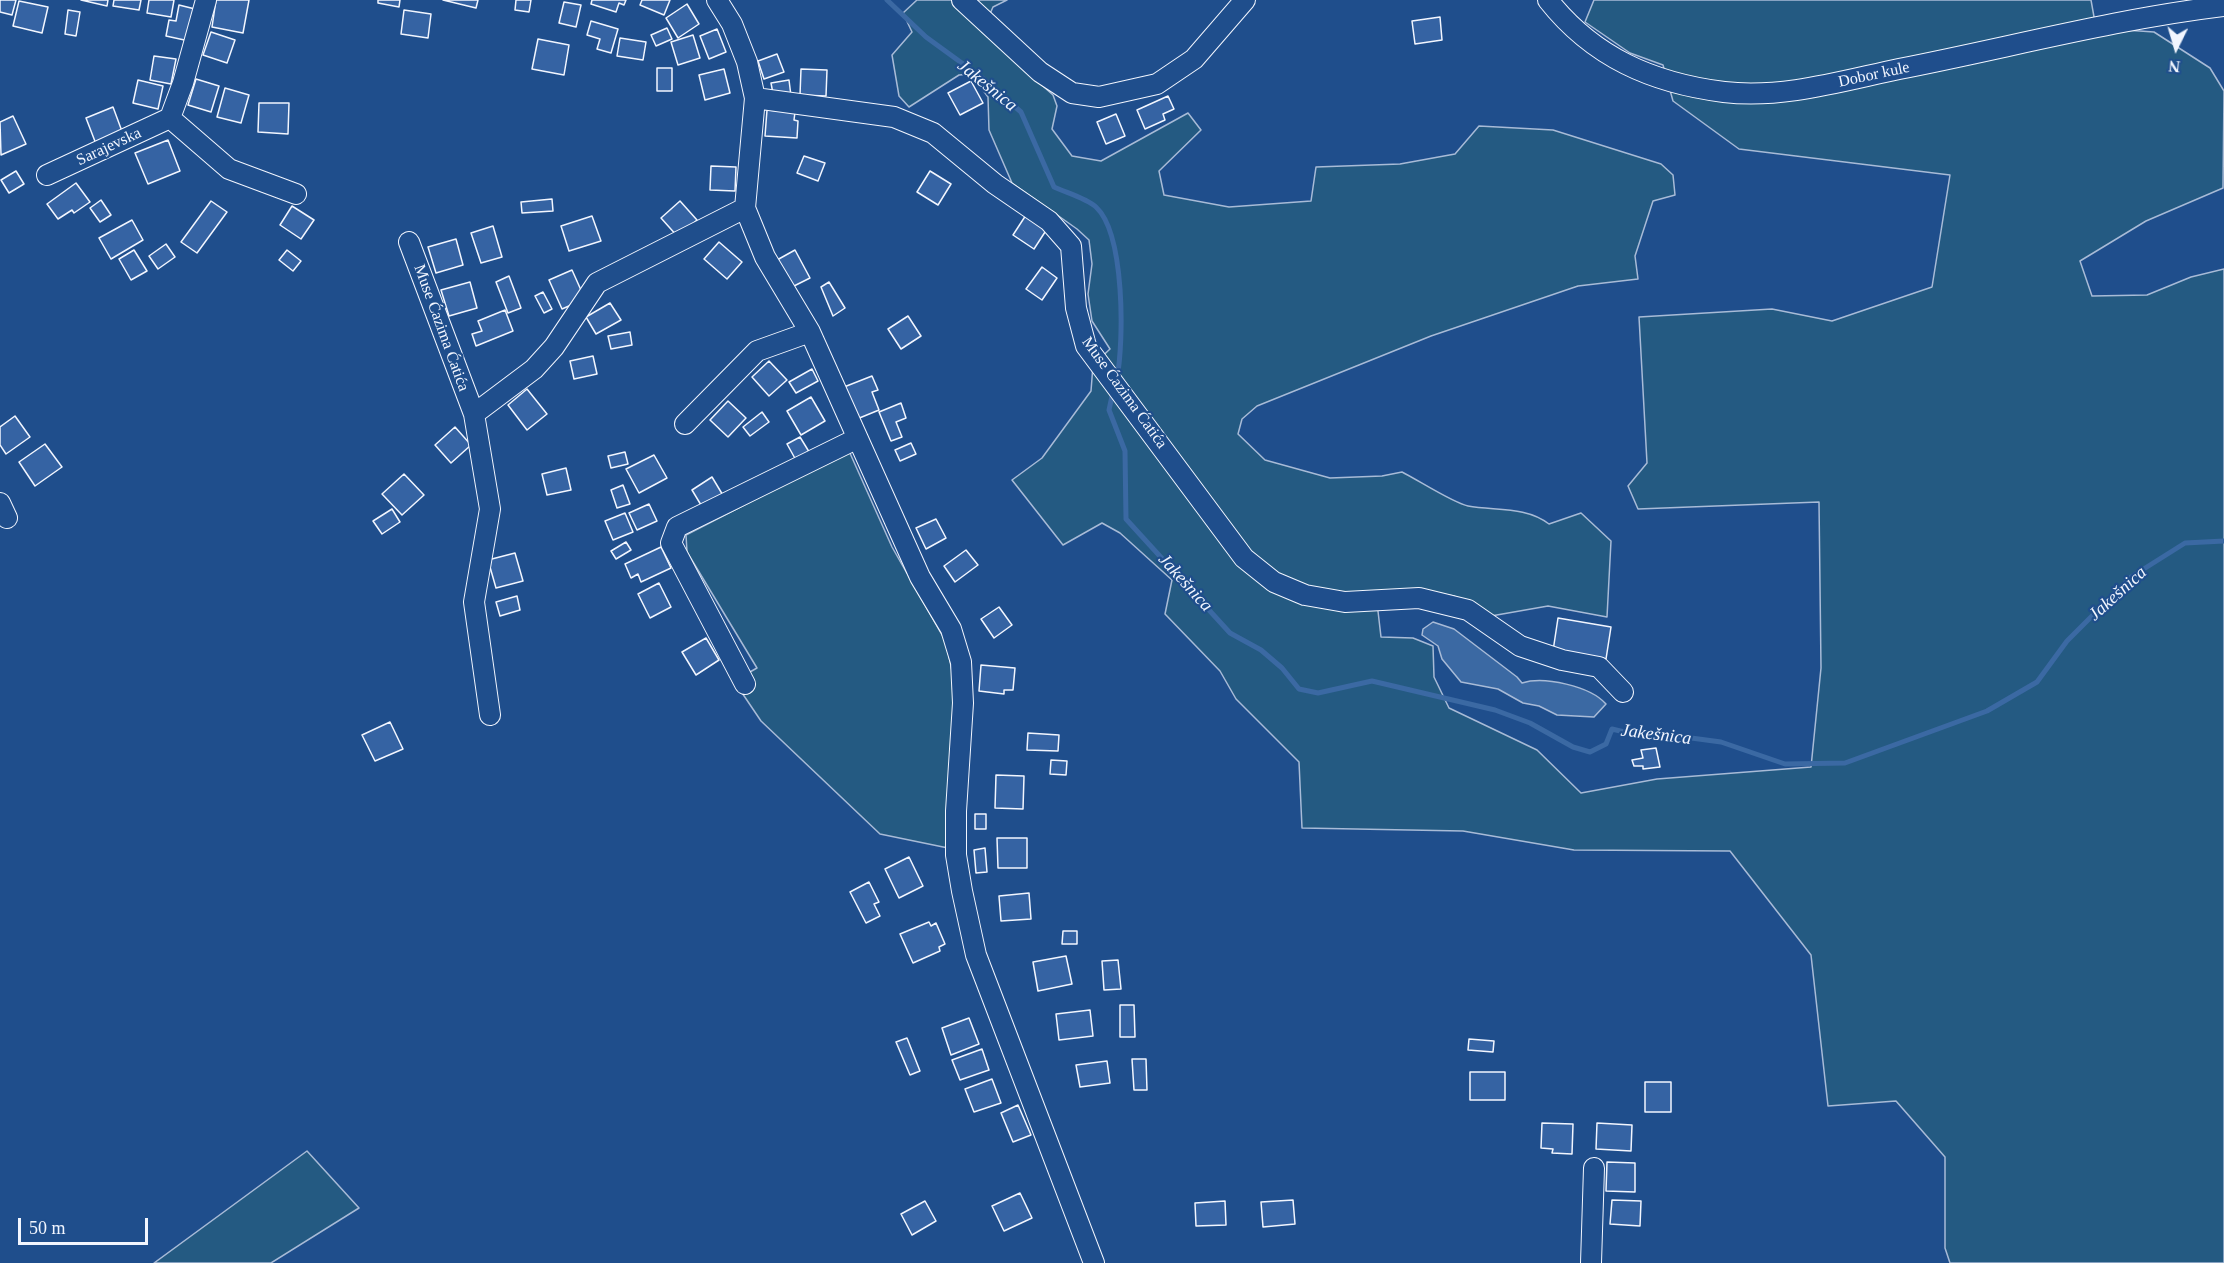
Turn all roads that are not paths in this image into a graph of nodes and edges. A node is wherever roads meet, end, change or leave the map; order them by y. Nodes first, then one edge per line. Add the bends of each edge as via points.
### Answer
1 (206, 0) edge
2 (717, 0) edge
3 (962, 0) edge
4 (1245, 0) edge
5 (1548, 0) edge
6 (2224, 6) edge
7 (755, 98) junction
8 (170, 118) junction
9 (47, 175) dead end
10 (296, 194) dead end
11 (745, 208) junction
12 (409, 242) dead end
13 (810, 332) junction
14 (474, 414) junction
15 (685, 424) dead end
16 (856, 439) junction
17 (745, 684) dead end
18 (1623, 692) dead end
19 (490, 715) dead end
20 (1594, 1168) dead end
21 (1094, 1263) edge
22 (1591, 1263) edge

1 - 8 street
2 - 7 street via 732,24 747,62
3 - 4 street via 1040,72 1072,93 1098,97 1157,84 1194,59
5 - 6 street, Dobor kule via 1570,27 1596,48 1650,75 1724,92 1770,93 1818,87 2167,13
7 - 11 street
7 - 18 street, Muse Ćazima Ćatića via 894,117 933,133 995,184 1049,221 1071,246 1076,308 1086,346 1244,558 1274,582 1305,595 1345,602 1419,598 1468,610 1520,646 1599,668
8 - 9 street, Sarajevska
8 - 10 street via 229,169
11 - 13 street via 765,256
11 - 14 street, Muse Ćazima Ćatića via 597,283 554,347 534,369
12 - 14 street, Muse Ćazima Ćatića
13 - 15 street via 757,351
13 - 16 street
14 - 19 street, Muse Ćazima Ćatića via 490,509 474,603
16 - 17 street via 677,527 671,543
16 - 21 street via 920,577 951,629 961,662 963,703 956,855 976,955
20 - 22 street

